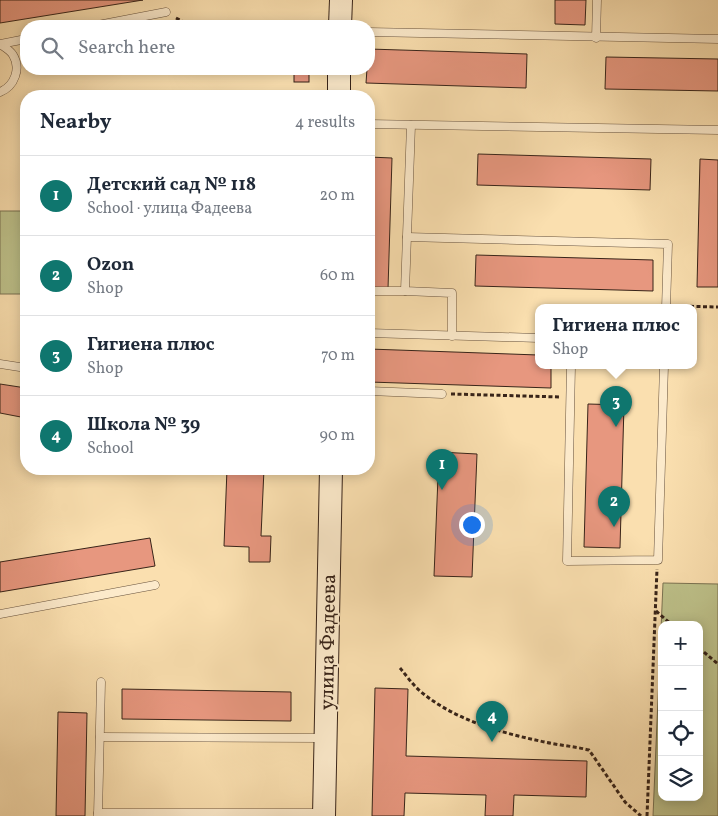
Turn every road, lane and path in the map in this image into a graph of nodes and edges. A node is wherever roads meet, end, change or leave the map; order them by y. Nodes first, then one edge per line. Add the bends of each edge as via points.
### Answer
1 (341, 0) edge
2 (597, 0) edge
3 (166, 12) joint
4 (125, 20) edge
5 (180, 20) edge
6 (340, 20) edge
7 (375, 32) edge
8 (596, 38) junction
9 (718, 39) edge
10 (20, 40) edge
11 (339, 75) edge
12 (339, 90) edge
13 (0, 92) edge
14 (375, 124) edge
15 (411, 125) junction
16 (718, 130) edge
17 (407, 237) junction
18 (375, 291) edge
19 (405, 292) junction
20 (666, 304) edge
21 (697, 307) edge
22 (718, 307) edge
23 (375, 333) edge
24 (452, 336) junction
25 (535, 338) edge
26 (0, 364) edge
27 (20, 367) edge
28 (571, 369) edge
29 (664, 369) edge
30 (375, 391) edge
31 (442, 394) joint
32 (570, 398) junction
33 (331, 475) edge
34 (658, 560) junction
35 (156, 585) dead end
36 (656, 611) junction
37 (0, 614) edge
38 (667, 621) edge
39 (703, 651) edge
40 (718, 664) edge
41 (400, 668) dead end
42 (101, 682) dead end
43 (100, 738) junction
44 (325, 738) junction
45 (98, 814) edge
46 (324, 815) edge
47 (641, 816) edge
48 (647, 816) edge

1 - 6 street
2 - 8 lane
3 - 4 lane
3 - 5 path
7 - 8 lane
8 - 9 lane
10 - 13 lane via 0,44 12,53 18,66 6,90
11 - 12 street
14 - 15 lane
15 - 16 lane
15 - 17 lane
17 - 19 lane
17 - 20 lane via 668,244
18 - 19 lane
19 - 24 lane via 452,294
21 - 22 path
23 - 24 lane
24 - 25 lane
26 - 27 lane
28 - 32 lane
29 - 34 lane
30 - 31 lane
31 - 32 path
32 - 34 lane via 567,561
33 - 44 street, улица Фадеева
34 - 36 path
35 - 37 lane
36 - 38 path
36 - 48 path
39 - 40 path
41 - 47 path via 432,700 468,719 541,741 589,750 625,802
42 - 43 lane
43 - 44 lane
43 - 45 lane
44 - 46 street, улица Фадеева
45 - 46 lane

